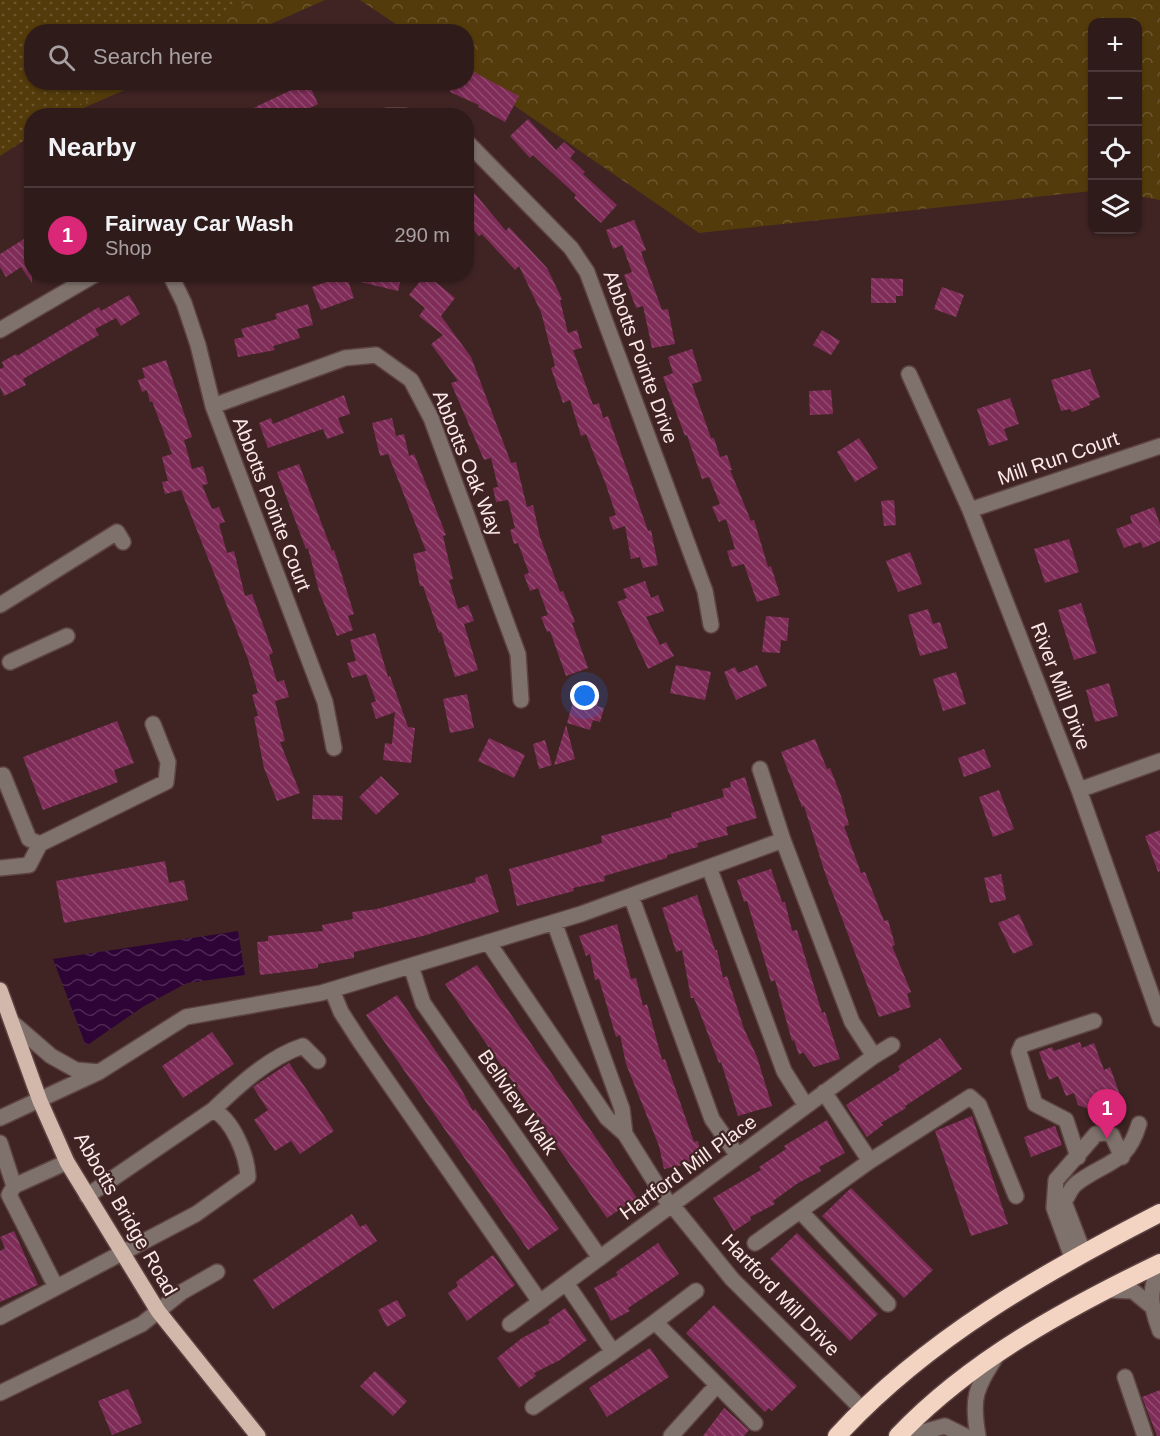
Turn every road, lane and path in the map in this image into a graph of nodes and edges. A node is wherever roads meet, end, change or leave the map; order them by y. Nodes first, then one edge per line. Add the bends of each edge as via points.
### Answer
1 (474, 149) edge
2 (82, 282) edge
3 (174, 282) edge
4 (0, 330) edge
5 (909, 374) dead end
6 (213, 406) junction
7 (1160, 446) edge
8 (970, 510) junction
9 (120, 537) dead end
10 (0, 605) edge
11 (711, 625) dead end
12 (67, 636) dead end
13 (10, 662) dead end
14 (521, 700) dead end
15 (153, 724) dead end
16 (334, 748) dead end
17 (1160, 761) edge
18 (760, 769) dead end
19 (3, 775) dead end
20 (1079, 790) junction
21 (783, 840) junction
22 (40, 844) junction
23 (709, 867) junction
24 (0, 868) edge
25 (631, 896) junction
26 (554, 922) junction
27 (488, 942) junction
28 (411, 966) junction
29 (1155, 987) edge
30 (0, 990) edge
31 (332, 990) junction
32 (1160, 1019) edge
33 (1093, 1021) dead end
34 (14, 1024) junction
35 (892, 1045) dead end
36 (873, 1056) junction
37 (318, 1061) dead end
38 (99, 1072) junction
39 (824, 1092) junction
40 (40, 1101) junction
41 (806, 1106) junction
42 (213, 1110) junction
43 (0, 1118) edge
44 (1139, 1124) dead end
45 (625, 1134) junction
46 (0, 1143) edge
47 (738, 1156) junction
48 (1078, 1157) junction
49 (1122, 1157) junction
50 (67, 1161) junction
51 (870, 1161) junction
52 (14, 1186) junction
53 (87, 1196) junction
54 (1016, 1196) dead end
55 (671, 1206) junction
56 (801, 1212) junction
57 (1160, 1213) edge
58 (755, 1243) dead end
59 (122, 1254) junction
60 (1078, 1257) junction
61 (600, 1258) junction
62 (1160, 1263) edge
63 (217, 1272) dead end
64 (566, 1283) junction
65 (56, 1287) junction
66 (1106, 1290) junction
67 (696, 1291) dead end
68 (540, 1302) junction
69 (888, 1304) dead end
70 (1150, 1305) junction
71 (158, 1311) junction
72 (0, 1317) edge
73 (655, 1322) junction
74 (510, 1324) dead end
75 (1160, 1331) edge
76 (613, 1352) junction
77 (998, 1353) junction
78 (1125, 1377) dead end
79 (717, 1385) junction
80 (0, 1393) edge
81 (533, 1407) dead end
82 (863, 1410) junction
83 (755, 1423) dead end
84 (258, 1436) edge
85 (671, 1436) edge
86 (837, 1436) edge
87 (898, 1436) edge
88 (908, 1436) edge
89 (965, 1436) edge
90 (978, 1436) edge
91 (1145, 1436) edge

1 - 11 street, Abbotts Pointe Drive via 571,248 588,272 705,591
2 - 4 street
3 - 6 street, Abbotts Pointe Court via 198,345
5 - 8 street, River Mill Drive
6 - 14 street, Abbotts Oak Way via 356,357 376,355 411,380 431,418 518,654
6 - 16 street, Abbotts Pointe Court via 325,702
7 - 8 street, Mill Run Court
8 - 20 street, River Mill Drive
9 - 10 street via 74,554
12 - 13 street
15 - 22 street via 168,762 166,782
17 - 20 street
18 - 21 street
19 - 22 street via 29,839
20 - 29 street, River Mill Drive
21 - 23 street
21 - 36 street via 852,1022
22 - 24 street via 29,865
23 - 25 street
23 - 41 street via 784,1071
25 - 26 street
25 - 47 street via 712,1119
26 - 27 street
26 - 45 street via 622,1109
27 - 28 street
27 - 45 street via 608,1118
28 - 31 street
28 - 61 street, Bellview Walk via 423,1003
29 - 32 street, River Mill Drive
30 - 34 main road, Abbotts Bridge Road
31 - 38 street via 186,1017
31 - 68 street via 361,1043
33 - 48 street via 1022,1044 1019,1052 1035,1104 1063,1117
34 - 38 street via 51,1056 76,1070
34 - 40 main road, Abbotts Bridge Road
35 - 36 street, Hartford Mill Place
36 - 39 street, Hartford Mill Place
37 - 42 street via 303,1046 289,1050
38 - 40 street
39 - 41 street, Hartford Mill Place
39 - 51 street
40 - 43 street
40 - 50 main road, Abbotts Bridge Road
41 - 47 street, Hartford Mill Place
42 - 53 street
42 - 59 street via 222,1115 247,1160 248,1177 196,1214
44 - 49 street
45 - 55 street, Hartford Mill Drive
46 - 52 street
47 - 55 street, Hartford Mill Place
48 - 49 street via 1096,1134 1105,1133 1112,1135
48 - 60 street via 1056,1180 1054,1208
49 - 60 street via 1075,1184 1064,1202
50 - 52 street
50 - 53 main road, Abbotts Bridge Road
51 - 54 street via 970,1097 979,1105
51 - 56 street
52 - 65 street via 9,1195
53 - 59 main road, Abbotts Bridge Road
55 - 61 street, Hartford Mill Place
55 - 82 street, Hartford Mill Drive via 732,1279
56 - 58 street
56 - 69 street
57 - 60 highway
59 - 65 street
59 - 71 main road, Abbotts Bridge Road
60 - 82 highway via 972,1320 912,1364
61 - 64 street, Hartford Mill Place
62 - 66 highway
62 - 70 street via 1151,1286
63 - 71 street
64 - 68 street, Hartford Mill Place
64 - 76 street
65 - 72 street
66 - 70 street via 1133,1291
66 - 77 highway
67 - 73 street
68 - 74 street, Hartford Mill Place
70 - 75 street
71 - 80 street via 142,1324
71 - 84 main road, Abbotts Bridge Road
73 - 76 street
73 - 79 street
76 - 81 street
77 - 87 highway via 917,1416
77 - 90 street via 978,1386 973,1409
78 - 91 street
79 - 83 street
79 - 85 street
82 - 86 highway
88 - 89 street via 945,1426

